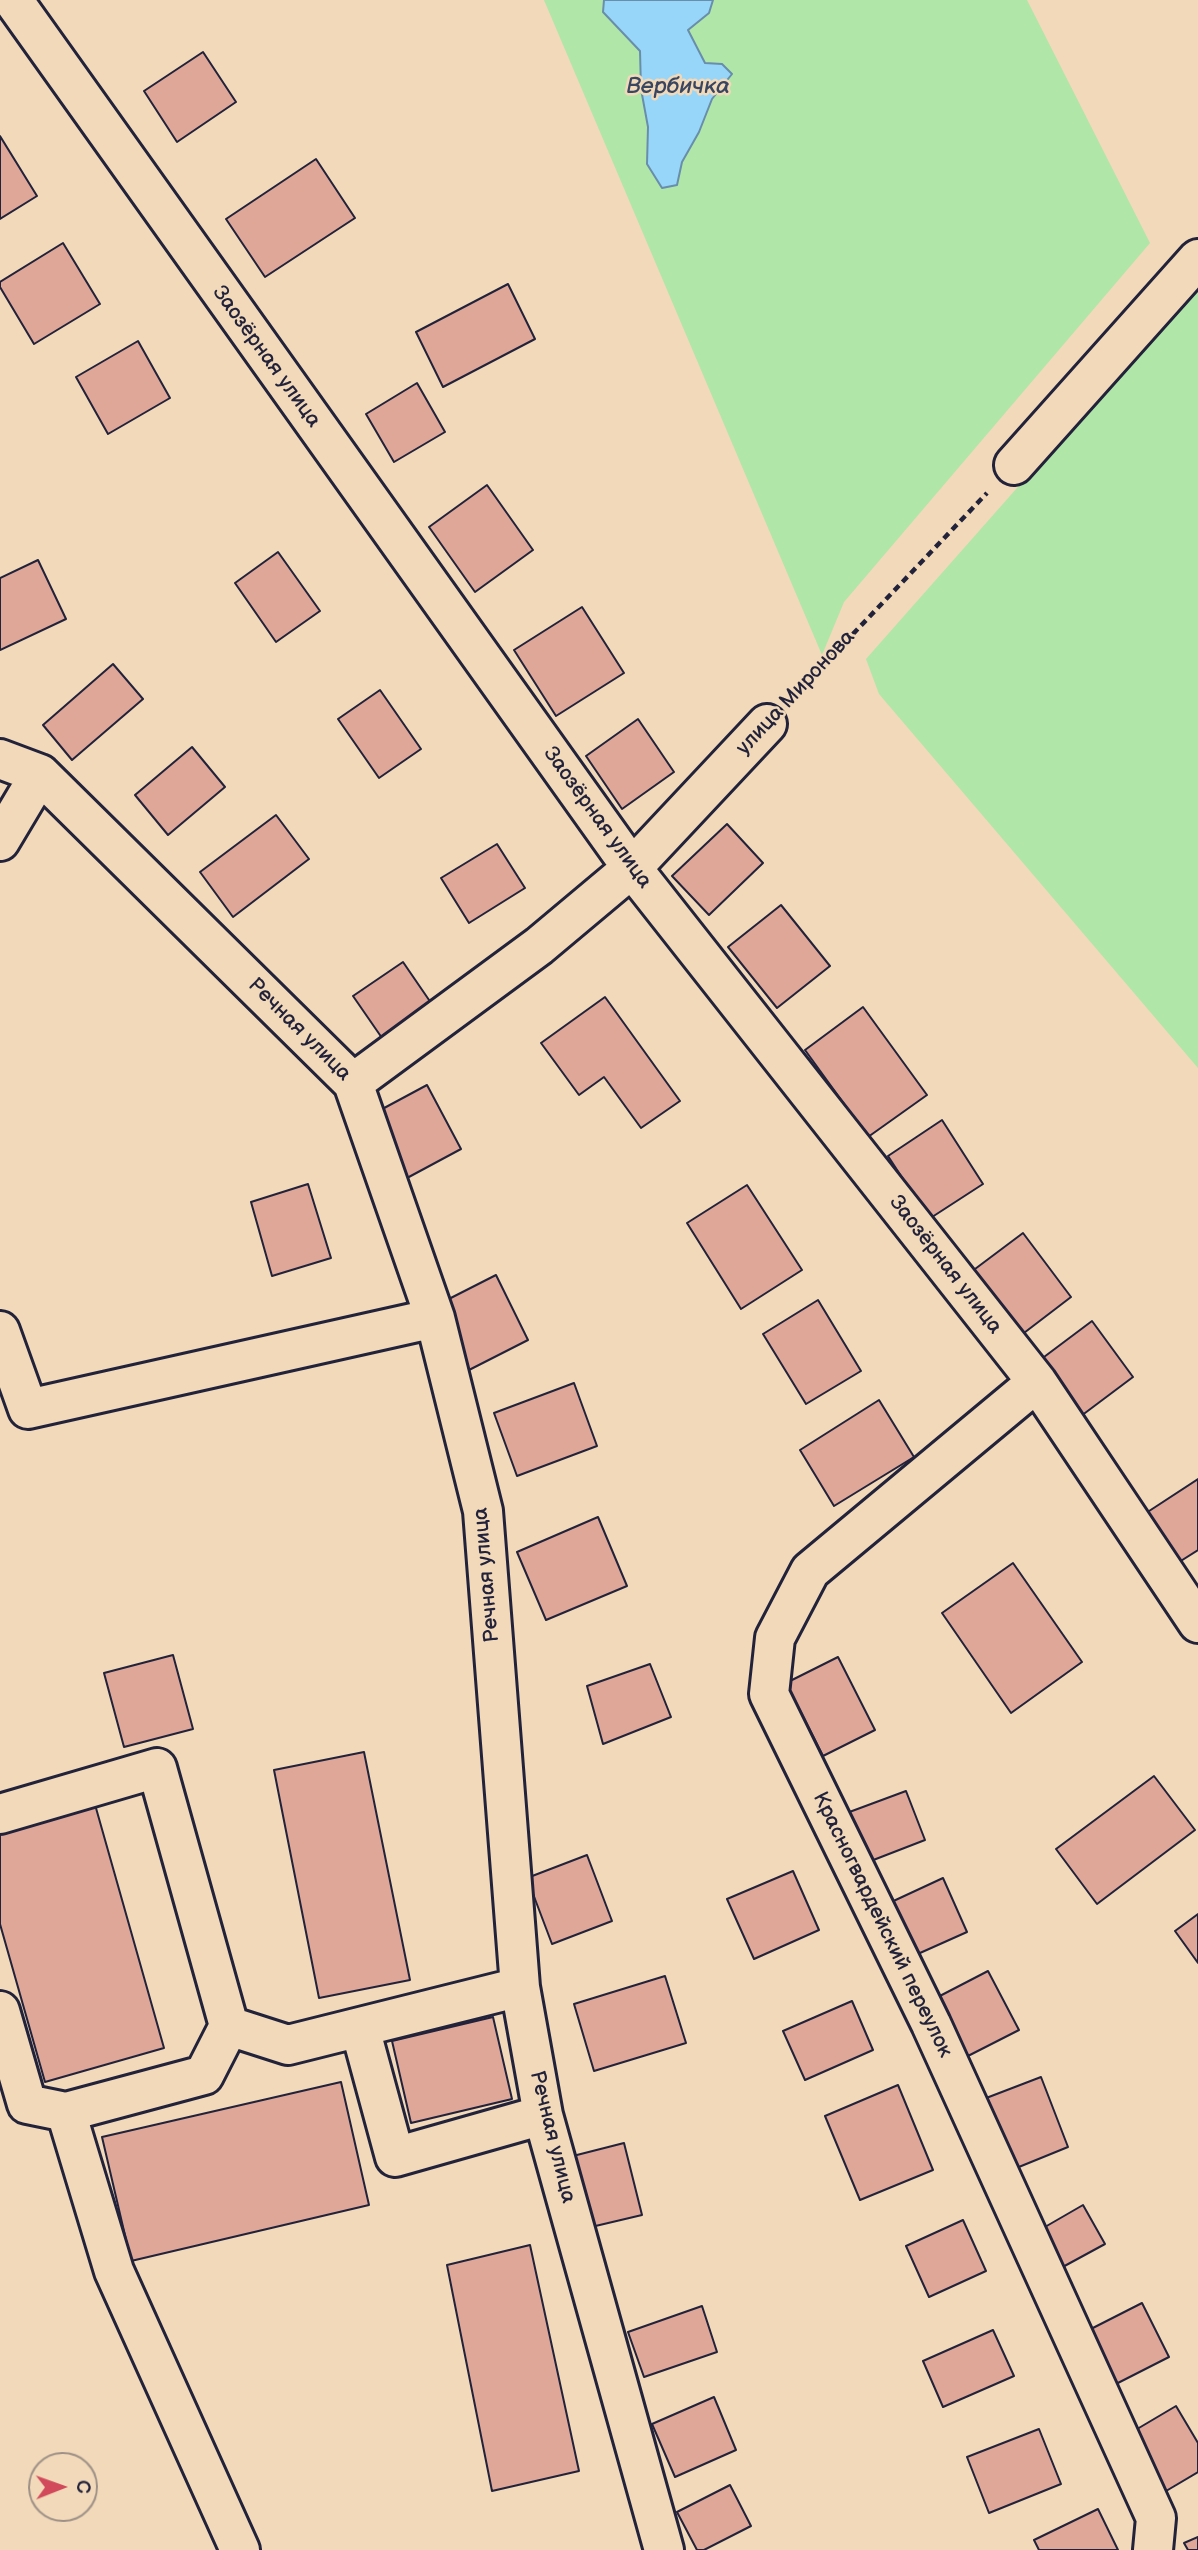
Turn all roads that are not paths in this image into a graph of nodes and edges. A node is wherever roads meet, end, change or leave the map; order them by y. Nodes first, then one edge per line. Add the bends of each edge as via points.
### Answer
1 (13, 20) edge
2 (1198, 258) edge
3 (1014, 465) road end
4 (767, 724) road end
5 (0, 759) edge
6 (40, 774) junction
7 (0, 841) edge
8 (632, 868) junction
9 (353, 1083) junction
10 (435, 1318) junction
11 (0, 1331) edge
12 (1037, 1381) junction
13 (1198, 1623) edge
14 (0, 1814) edge
15 (520, 1987) junction
16 (0, 2011) edge
17 (229, 2026) junction
18 (360, 2028) junction
19 (66, 2112) junction
20 (542, 2115) junction
21 (240, 2550) edge
22 (664, 2550) edge
23 (1153, 2550) edge

1 - 8 street, Заозёрная улица
2 - 3 street
4 - 8 street, улица Миронова
5 - 6 street, Речная улица
6 - 7 street
6 - 9 street, Речная улица
8 - 9 street, улица Миронова via 539,946
8 - 12 street, Заозёрная улица
9 - 10 street, Речная улица
10 - 11 street via 28,1409
10 - 15 street, Речная улица via 483,1511
12 - 13 street, Заозёрная улица
12 - 23 street, Красногвардейский переулок via 810,1571 775,1638 768,1694 932,2024 1156,2518
14 - 17 street via 157,1768
15 - 18 street
15 - 20 street, Речная улица
16 - 19 street via 27,2104
17 - 18 street via 288,2045
17 - 19 street via 204,2075
18 - 20 street via 395,2157
19 - 21 street via 114,2271
20 - 22 street, Речная улица

